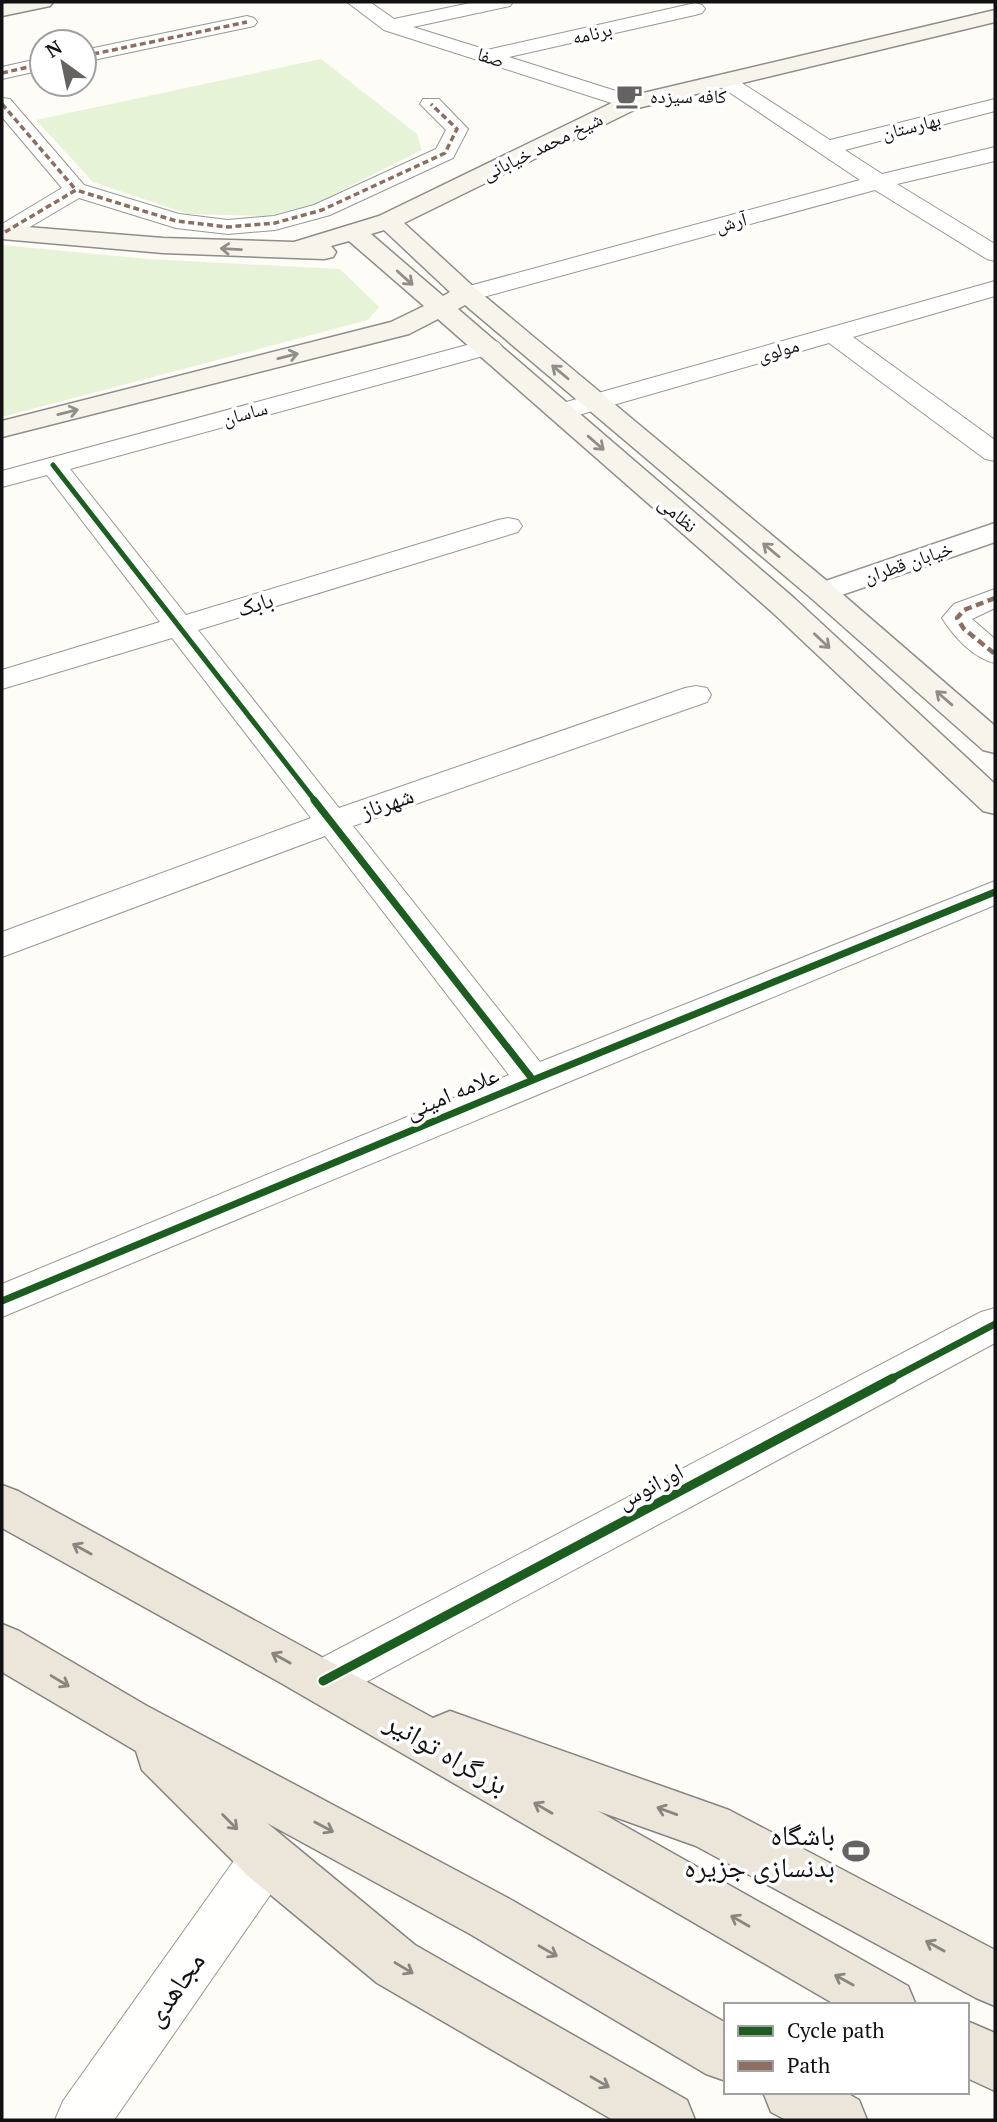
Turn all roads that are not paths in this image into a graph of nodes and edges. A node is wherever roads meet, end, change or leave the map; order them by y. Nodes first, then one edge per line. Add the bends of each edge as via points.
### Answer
1 (43, 2) edge
2 (357, 2) edge
3 (503, 2) edge
4 (695, 9) dead end
5 (2, 10) edge
6 (995, 16) edge
7 (247, 22) dead end
8 (391, 26) junction
9 (98, 53) edge
10 (488, 56) junction
11 (28, 67) edge
12 (2, 73) edge
13 (724, 80) junction
14 (631, 103) junction
15 (2, 104) edge
16 (431, 104) dead end
17 (995, 105) edge
18 (826, 148) junction
19 (995, 154) edge
20 (878, 182) junction
21 (76, 190) junction
22 (388, 221) junction
23 (3, 232) edge
24 (351, 251) junction
25 (995, 254) edge
26 (995, 288) edge
27 (467, 294) junction
28 (441, 310) junction
29 (400, 328) junction
30 (833, 334) junction
31 (489, 347) junction
32 (596, 402) junction
33 (561, 412) junction
34 (2, 429) edge
35 (995, 453) edge
36 (52, 465) junction
37 (2, 479) edge
38 (508, 526) dead end
39 (993, 534) edge
40 (821, 592) junction
41 (995, 598) edge
42 (783, 605) junction
43 (179, 627) junction
44 (995, 654) edge
45 (2, 680) edge
46 (696, 695) dead end
47 (995, 743) edge
48 (995, 803) edge
49 (332, 822) junction
50 (995, 892) edge
51 (2, 945) edge
52 (533, 1080) junction
53 (2, 1301) edge
54 (995, 1324) edge
55 (2, 1505) edge
56 (2, 1646) edge
57 (339, 1691) junction
58 (129, 1722) junction
59 (266, 1857) junction
60 (995, 1979) edge
61 (885, 2003) edge
62 (969, 2049) edge
63 (724, 2053) edge
64 (995, 2063) edge
65 (794, 2094) edge
66 (82, 2120) edge
67 (667, 2120) edge
68 (839, 2120) edge

1 - 5 main road
2 - 8 street, صفا
3 - 8 street
4 - 10 street, برنامه
6 - 13 main road, شیخ محمد خیابانی
7 - 9 street
8 - 10 street, صفا
10 - 14 street, صفا
11 - 12 street
13 - 14 main road, شیخ محمد خیابانی
13 - 18 street
14 - 22 main road, شیخ محمد خیابانی
15 - 21 street
16 - 21 street via 457,129 445,153 322,210 275,223 228,227 176,221
17 - 18 street, بهارستان
18 - 20 street
19 - 20 street, آرش
20 - 25 street
20 - 27 street, آرش
21 - 23 street
22 - 24 main road, شیخ محمد خیابانی
22 - 27 main road, نظامی
24 -> 23 main road via 131,244
24 -> 28 main road, نظامی
24 - 29 main road via 407,310 408,319
26 - 30 street, مولوی
27 - 28 main road
32 -> 27 main road, نظامی
28 - 29 main road
28 - 31 main road, نظامی
34 -> 29 main road
30 - 32 street, مولوی
30 - 35 street
31 - 33 main road, نظامی
31 - 36 street, ساسان
32 - 33 street, مولوی
40 -> 32 main road, نظامی
33 -> 42 main road, نظامی
36 - 37 street, ساسان
36 - 43 street
38 - 43 street, بابک
39 - 40 street, خیابان قطران
40 - 42 main road
47 -> 40 main road, نظامی
41 - 44 street via 964,610 957,618
42 -> 48 main road, نظامی
43 - 45 street, بابک
43 - 49 street
46 - 49 street, شهرناز
49 - 51 street, شهرناز
49 - 52 street
50 - 52 street, علامه امینی
52 - 53 street, علامه امینی
54 - 57 street, اورانوس
57 -> 55 highway, بزرگراه توانیر
56 -> 58 highway
60 -> 57 highway via 711,1827
61 -> 57 highway, بزرگراه توانیر
58 -> 59 highway
58 -> 63 highway via 489,1916
59 - 66 street, مجاهدی
59 -> 67 highway via 396,1964
62 - 64 highway
65 - 68 highway

